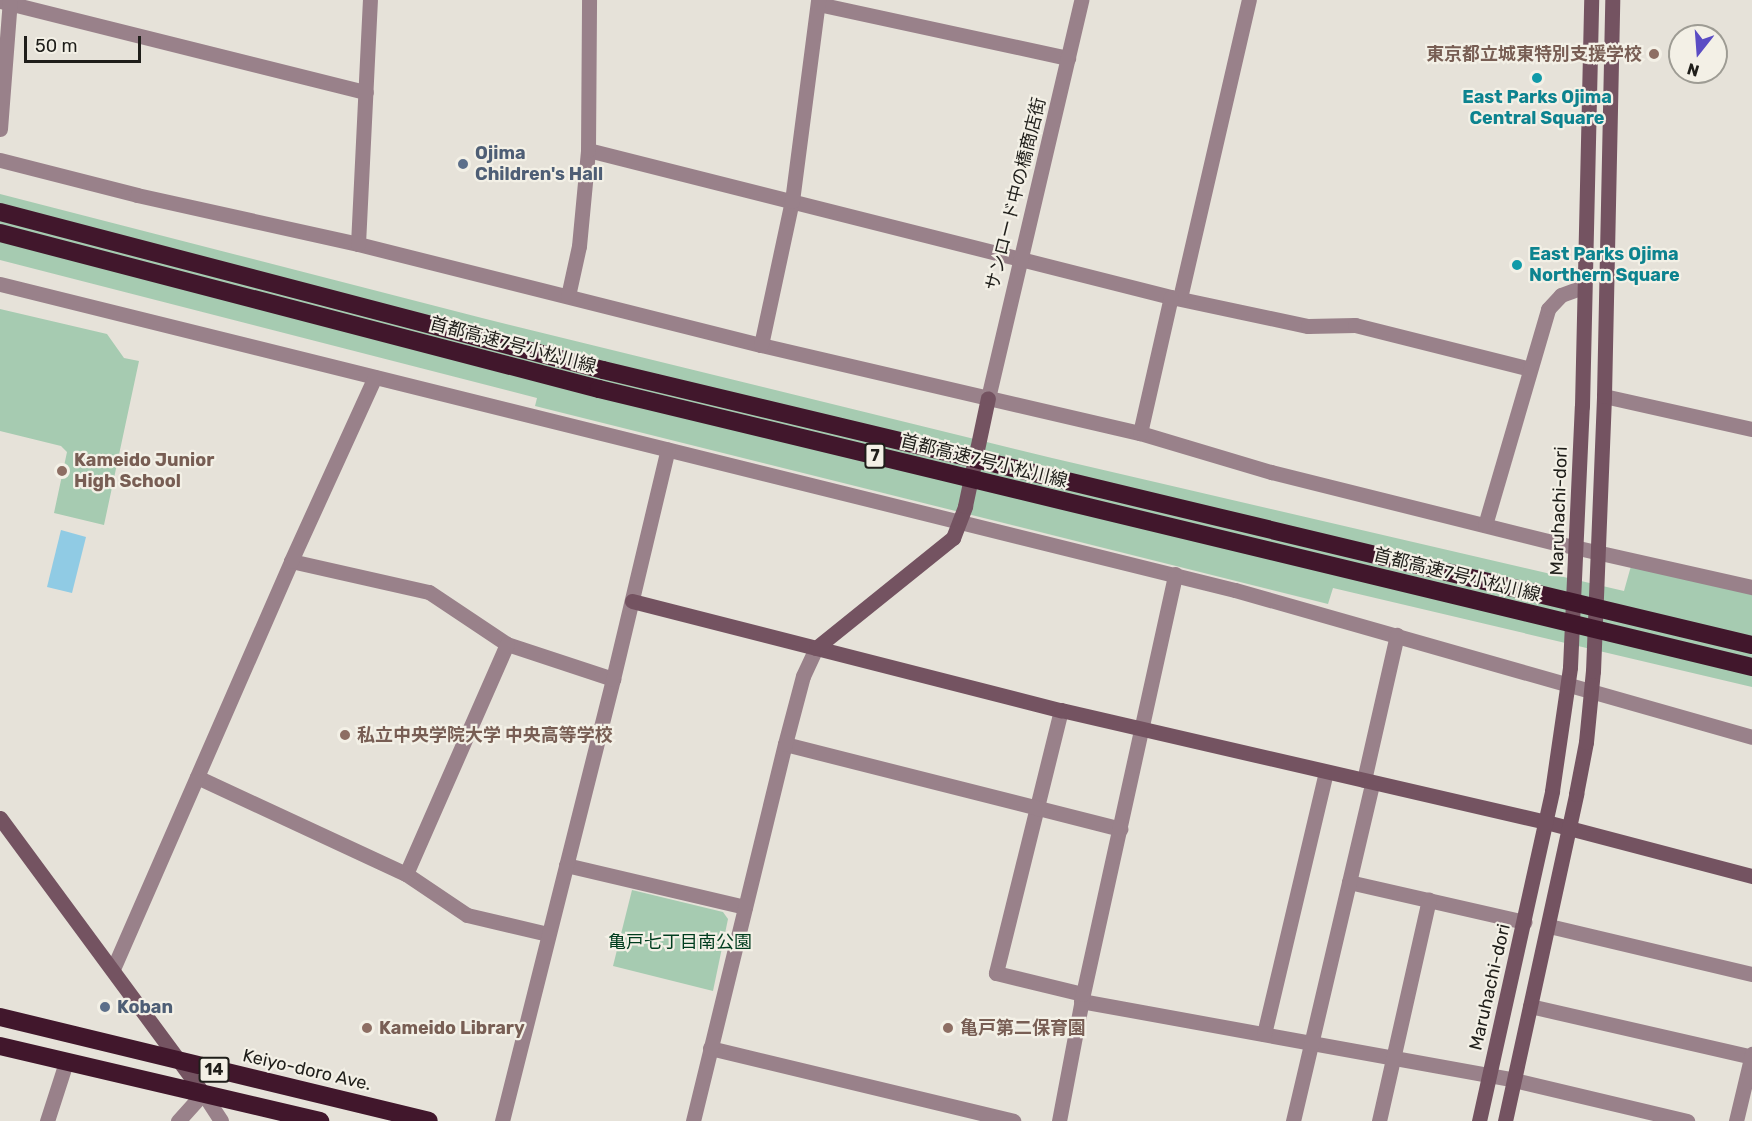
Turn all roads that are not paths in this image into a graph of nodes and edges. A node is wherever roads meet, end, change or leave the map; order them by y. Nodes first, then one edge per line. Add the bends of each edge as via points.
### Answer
1 (370, 0) edge
2 (590, 0) edge
3 (1081, 0) edge
4 (1250, 0) edge
5 (1591, 0) edge
6 (1612, 0) edge
7 (6, 1) edge
8 (818, 2) edge
9 (1068, 58) junction
10 (366, 92) junction
11 (0, 129) edge
12 (588, 150) junction
13 (0, 160) edge
14 (792, 201) junction
15 (0, 212) edge
16 (0, 233) edge
17 (358, 244) junction
18 (1020, 259) junction
19 (0, 284) edge
20 (1583, 287) junction
21 (568, 296) junction
22 (1176, 298) junction
23 (761, 345) junction
24 (1530, 369) junction
25 (375, 377) junction
26 (988, 398) junction
27 (1603, 402) junction
28 (1752, 429) edge
29 (1140, 433) junction
30 (668, 449) junction
31 (961, 522) junction
32 (1485, 525) junction
33 (291, 561) junction
34 (1175, 574) junction
35 (1752, 587) edge
36 (632, 601) junction
37 (1396, 635) junction
38 (507, 644) junction
39 (1752, 645) edge
40 (816, 648) junction
41 (1752, 667) edge
42 (613, 679) junction
43 (1061, 710) junction
44 (1141, 729) junction
45 (1752, 737) edge
46 (785, 744) junction
47 (1326, 772) junction
48 (197, 777) junction
49 (1368, 781) junction
50 (1036, 808) junction
51 (0, 818) edge
52 (1546, 822) junction
53 (1569, 828) junction
54 (1120, 829) junction
55 (566, 865) junction
56 (406, 874) junction
57 (1752, 876) edge
58 (1349, 882) junction
59 (1429, 900) junction
60 (745, 907) junction
61 (1525, 922) junction
62 (1548, 926) junction
63 (548, 934) junction
64 (113, 969) junction
65 (1752, 974) edge
66 (1082, 998) junction
67 (1530, 1006) junction
68 (0, 1017) edge
69 (1264, 1034) junction
70 (1311, 1043) junction
71 (0, 1046) edge
72 (710, 1048) junction
73 (1752, 1056) edge
74 (1394, 1058) junction
75 (66, 1062) junction
76 (181, 1062) junction
77 (1489, 1076) junction
78 (1514, 1080) junction
79 (203, 1093) junction
80 (47, 1121) edge
81 (178, 1121) edge
82 (221, 1121) edge
83 (320, 1121) edge
84 (429, 1121) edge
85 (502, 1121) edge
86 (693, 1121) edge
87 (1013, 1121) edge
88 (1059, 1121) edge
89 (1293, 1121) edge
90 (1379, 1121) edge
91 (1479, 1121) edge
92 (1505, 1121) edge
93 (1686, 1121) edge
94 (1736, 1121) edge

1 - 10 street
2 - 12 street
3 - 9 street, サンロード中の橋商店街
4 - 22 street
5 - 20 main road, Maruhachi-dori
6 - 27 main road
7 - 10 street
7 - 11 street
8 - 9 street
8 - 14 street
9 - 18 street, サンロード中の橋商店街
10 - 17 street
12 - 14 street
12 - 21 street via 579,246
13 - 17 street
14 - 18 street
14 - 23 street
15 - 39 highway, 首都高速7号小松川線 / 7 via 603,370
16 - 41 highway, 首都高速7号小松川線 / 7 via 599,389
17 - 21 street
18 - 22 street
18 - 26 street, サンロード中の橋商店街
19 - 25 street
20 - 24 street via 1552,301
20 - 52 main road, Maruhachi-dori via 1582,406 1570,667
21 - 23 street
22 - 24 street via 1308,326 1355,325
22 - 29 street
23 - 26 street
24 - 32 street
25 - 30 street
25 - 33 street
26 - 29 street
26 - 31 main road
27 - 28 street
27 - 53 main road via 1593,671 1586,741
29 - 32 street via 1271,472
30 - 31 street
30 - 36 street
31 - 34 street
31 - 40 main road via 953,538
32 - 35 street
33 - 38 street via 429,592
33 - 48 street
34 - 37 street
34 - 44 street
36 - 40 main road
36 - 42 street
37 - 45 street
37 - 49 street
38 - 42 street
38 - 56 street
40 - 43 main road
40 - 46 street via 803,676
42 - 55 street
43 - 44 main road
43 - 50 street
44 - 47 main road
44 - 54 street
46 - 50 street
46 - 60 street
47 - 49 main road
47 - 69 street
48 - 56 street
48 - 64 street
49 - 52 main road
49 - 58 street
50 - 54 street
50 - 66 street via 996,973
51 - 64 main road
52 - 53 main road
52 - 61 main road, Maruhachi-dori
53 - 57 main road
53 - 62 main road
54 - 66 street
55 - 60 street
55 - 63 street
56 - 63 street via 467,915
58 - 59 street
58 - 70 street
59 - 61 street
59 - 74 street
60 - 72 street
61 - 77 main road, Maruhachi-dori
62 - 65 street
62 - 67 main road
63 - 85 street
64 - 76 main road
66 - 69 street
66 - 88 street
67 - 73 street
67 - 78 main road
68 - 76 highway, Keiyo-doro Ave. / 14
69 - 70 street
70 - 74 street
70 - 89 street
71 - 75 highway, 14
72 - 86 street
72 - 87 street
73 - 94 street
74 - 77 street
74 - 90 street
75 - 79 highway, 14
75 - 80 street
76 - 79 main road
76 - 84 highway, Keiyo-doro Ave. / 14
77 - 78 street
77 - 91 main road, Maruhachi-dori
78 - 92 main road
78 - 93 street
79 - 81 street
79 - 82 street
79 - 83 highway, 14

